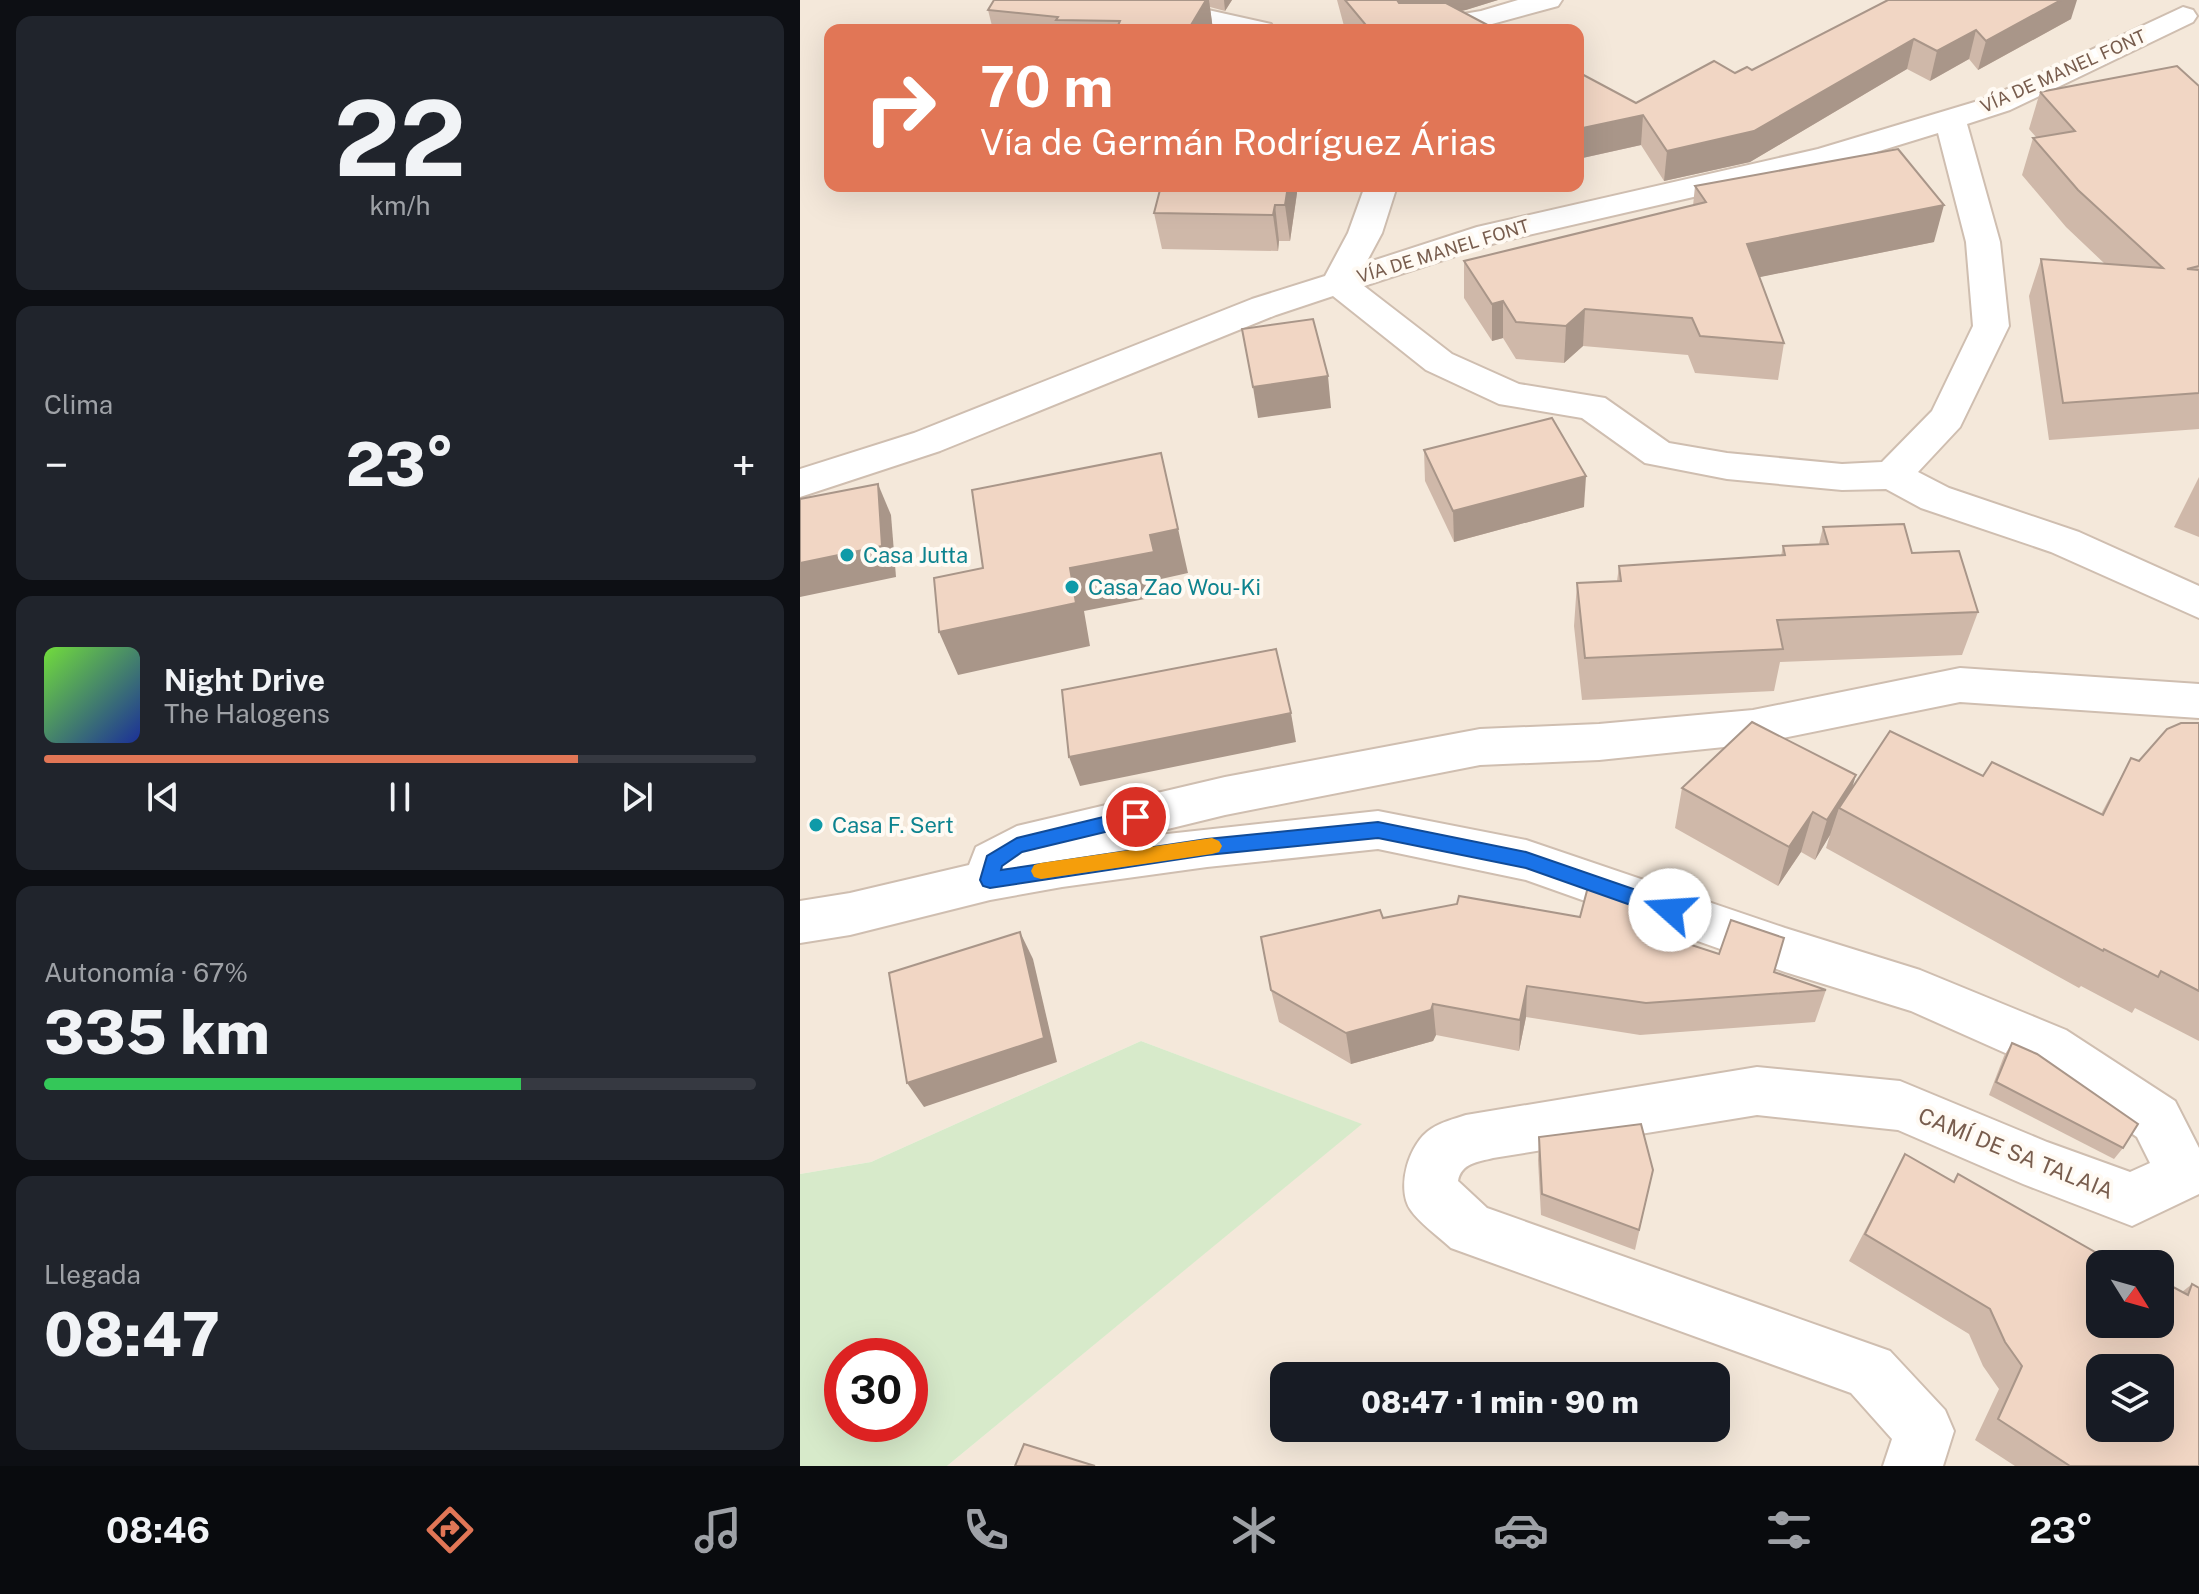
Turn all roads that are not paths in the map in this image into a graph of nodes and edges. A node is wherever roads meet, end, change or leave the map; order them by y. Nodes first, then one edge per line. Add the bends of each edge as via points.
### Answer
1 (1124, 0) edge
2 (1548, 0) edge
3 (2186, 20) edge
4 (1234, 24) edge
5 (1453, 24) edge
6 (1950, 119) junction
7 (1379, 192) edge
8 (1338, 283) junction
9 (1892, 475) junction
10 (800, 483) edge
11 (2199, 603) edge
12 (2199, 701) edge
13 (990, 880) junction
14 (800, 922) edge
15 (1913, 1466) edge

1 - 4 street
2 - 5 street
3 - 6 street, VÍA DE MANEL FONT via 1999,104
6 - 8 street, VÍA DE MANEL FONT via 1826,157 1489,234
6 - 9 street via 1983,242 1991,326 1947,418
7 - 8 street via 1365,233
8 - 9 street via 1439,362 1512,395 1592,407 1658,454 1842,477
8 - 10 street, VÍA DE MANEL FONT via 1264,307 927,442
9 - 11 street via 1935,498 2065,542
12 - 13 street via 1960,685 1753,727 1480,747 1225,796 1017,846 993,861
13 - 14 street
13 - 15 street, CAMÍ DE SA TALAIA via 1207,847 1378,830 1526,860 1920,992 2048,1047 2156,1119 2184,1174 2132,1199 1900,1106 1757,1091 1493,1133 1451,1143 1433,1164 1429,1191 1470,1229 1870,1371 1924,1431

